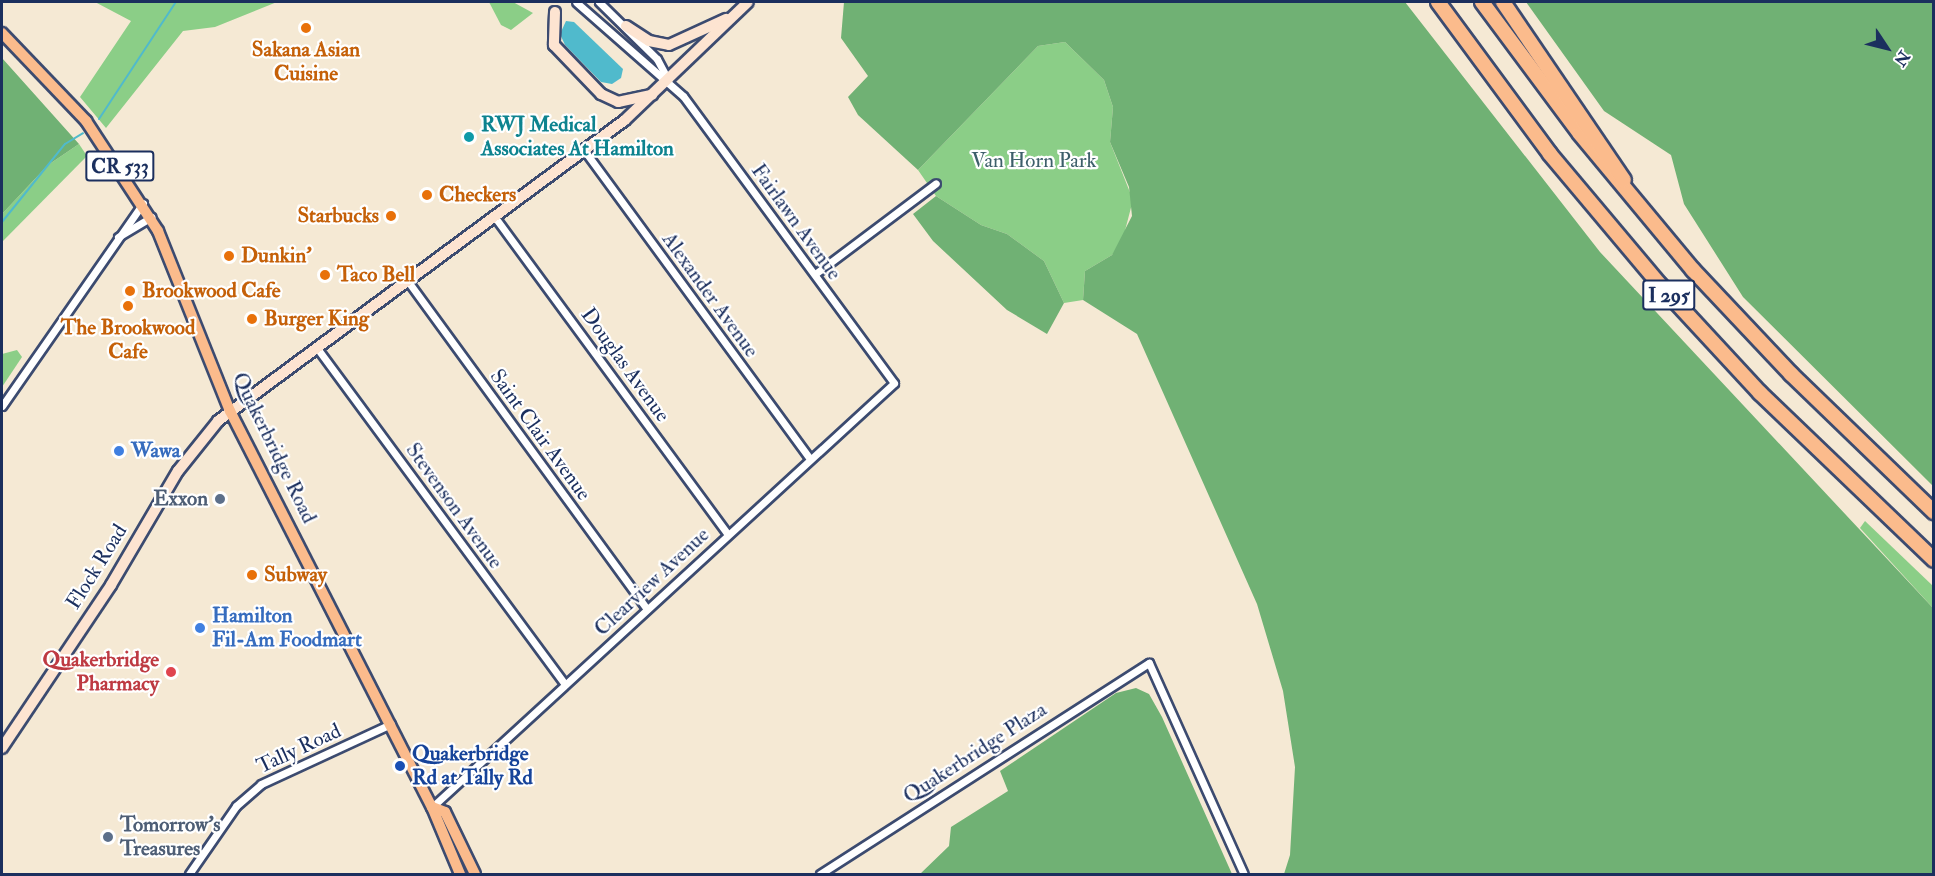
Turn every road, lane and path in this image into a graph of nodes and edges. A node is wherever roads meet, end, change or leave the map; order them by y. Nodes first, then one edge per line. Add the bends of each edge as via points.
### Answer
1 (576, 2) edge
2 (599, 2) edge
3 (748, 2) edge
4 (1426, 2) edge
5 (1438, 2) edge
6 (1482, 2) edge
7 (1503, 2) edge
8 (555, 12) dead end
9 (734, 15) junction
10 (626, 26) junction
11 (2, 33) edge
12 (1470, 47) junction
13 (669, 82) junction
14 (655, 95) junction
15 (584, 150) junction
16 (936, 183) dead end
17 (143, 203) junction
18 (1636, 203) junction
19 (494, 216) junction
20 (151, 217) junction
21 (118, 237) junction
22 (815, 274) junction
23 (407, 280) junction
24 (317, 348) junction
25 (894, 383) joint
26 (2, 406) edge
27 (230, 411) junction
28 (810, 459) junction
29 (1934, 512) edge
30 (728, 534) junction
31 (1934, 560) edge
32 (647, 609) junction
33 (565, 684) junction
34 (391, 724) junction
35 (2, 748) edge
36 (432, 807) junction
37 (189, 874) edge
38 (460, 874) edge
39 (475, 874) edge
40 (820, 874) edge
41 (1244, 874) edge

1 - 13 street, Fairlawn Avenue
2 - 10 street, Fairlawn Avenue
3 - 9 main road, Flock Road
4 - 12 highway
5 - 12 highway, I 295
6 - 18 highway, I 295
7 - 18 highway via 1616,162
8 - 14 main road via 554,45 601,94 618,102
9 - 10 main road via 669,45 649,41
9 - 13 main road, Flock Road
10 - 13 street, Fairlawn Avenue via 657,58
11 - 17 main road, Quakerbridge Road / CR 533 via 86,122
12 - 31 highway, I 295 via 1578,189 1694,323
13 - 14 main road, Flock Road
13 - 22 street, Fairlawn Avenue
14 - 15 main road, Flock Road
15 - 19 main road, Flock Road
15 - 28 street, Alexander Avenue
16 - 22 street
17 - 20 main road, Quakerbridge Road / CR 533
17 - 21 street
18 - 29 highway, I 295 via 1755,336
19 - 23 main road, Flock Road
19 - 30 street, Douglas Avenue
20 - 21 street
20 - 27 main road, Quakerbridge Road / CR 533 via 189,296
21 - 26 street
22 - 25 street, Fairlawn Avenue
23 - 24 main road, Flock Road
23 - 32 street, Saint Clair Avenue
24 - 27 main road, Flock Road
24 - 33 street, Stevenson Avenue
25 - 28 street, Clearview Avenue
27 - 34 main road, Quakerbridge Road / CR 533
27 - 35 main road, Flock Road via 178,471 111,585
28 - 30 street, Clearview Avenue
30 - 32 street, Clearview Avenue
32 - 33 street, Clearview Avenue
33 - 36 street, Clearview Avenue
34 - 36 main road, Quakerbridge Road / CR 533
34 - 37 street, Tally Road via 261,784 236,806
36 - 38 main road, Quakerbridge Road / CR 533
36 - 39 main road, Quakerbridge Road / CR 533 via 445,812
40 - 41 street, Quakerbridge Plaza via 1149,663

